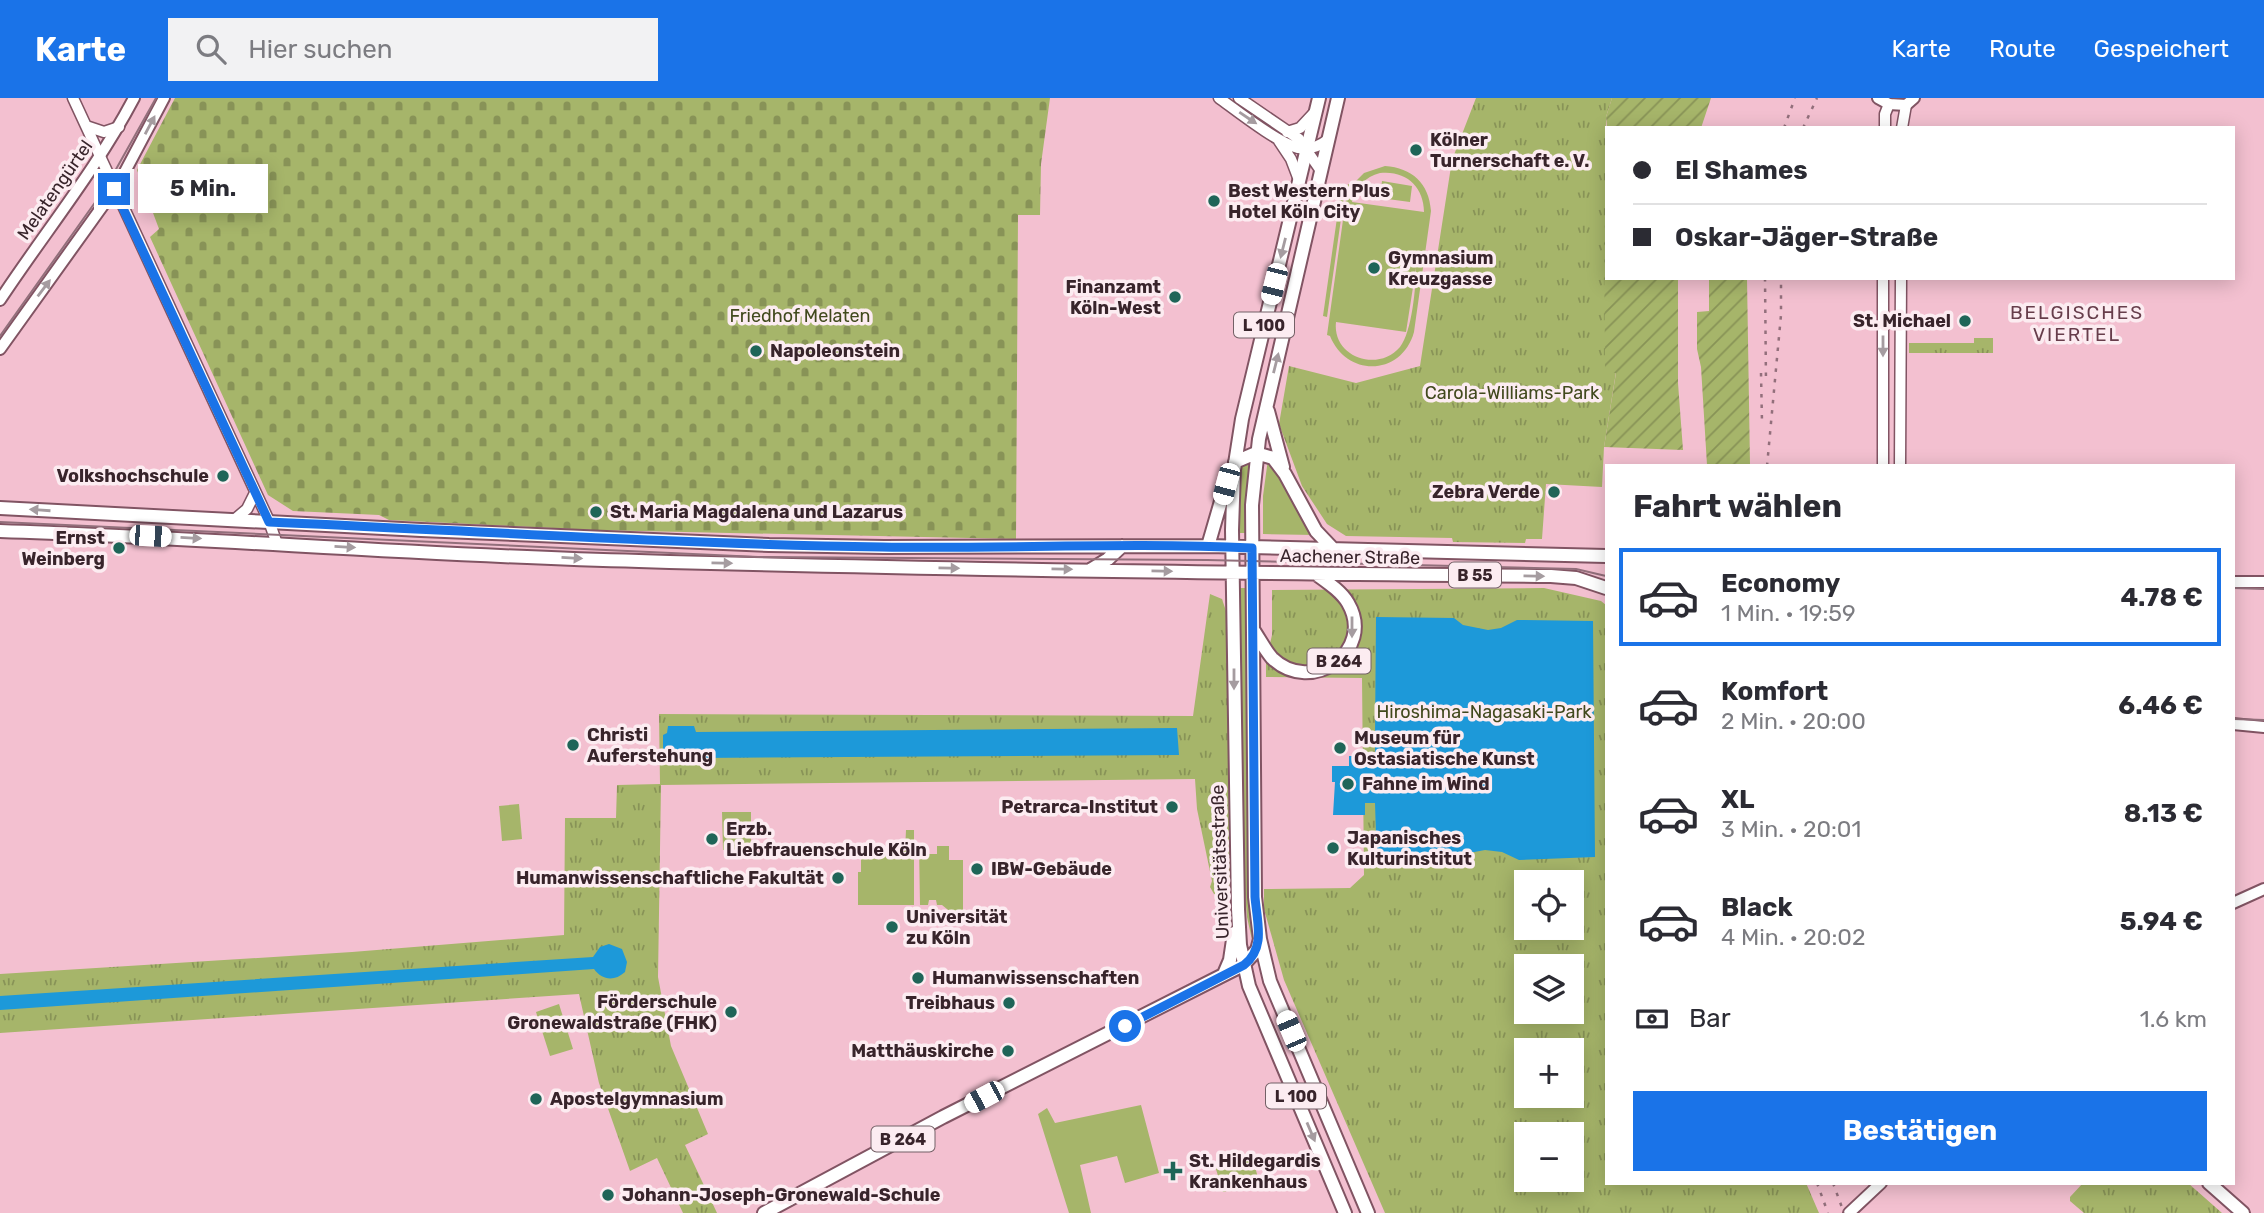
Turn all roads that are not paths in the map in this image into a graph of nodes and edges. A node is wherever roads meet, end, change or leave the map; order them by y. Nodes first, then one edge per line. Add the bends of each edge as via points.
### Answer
1 (73, 98) edge
2 (134, 98) edge
3 (164, 98) edge
4 (1219, 98) edge
5 (1239, 98) edge
6 (1319, 98) edge
7 (1338, 98) edge
8 (1878, 98) edge
9 (1893, 101) edge
10 (1910, 102) edge
11 (1315, 112) junction
12 (86, 126) junction
13 (1885, 126) edge
14 (1903, 126) edge
15 (119, 127) junction
16 (1287, 132) junction
17 (1276, 137) junction
18 (1329, 139) junction
19 (1307, 148) junction
20 (101, 158) junction
21 (1321, 171) junction
22 (1299, 182) junction
23 (114, 189) junction
24 (1883, 280) edge
25 (1901, 280) edge
26 (0, 300) edge
27 (0, 349) edge
28 (1267, 402) junction
29 (1256, 453) junction
30 (1883, 464) edge
31 (1900, 464) edge
32 (1235, 466) junction
33 (1285, 474) junction
34 (255, 492) junction
35 (0, 508) edge
36 (234, 520) junction
37 (269, 522) junction
38 (293, 523) junction
39 (0, 531) edge
40 (277, 544) junction
41 (1122, 546) junction
42 (1138, 546) junction
43 (1208, 546) junction
44 (1233, 547) junction
45 (1252, 548) junction
46 (1335, 551) junction
47 (1605, 556) edge
48 (1090, 570) junction
49 (1131, 570) junction
50 (1233, 573) junction
51 (1253, 573) junction
52 (1316, 574) junction
53 (2235, 582) edge
54 (2264, 582) edge
55 (1605, 588) edge
56 (1254, 631) junction
57 (2235, 724) edge
58 (2264, 727) edge
59 (2264, 890) edge
60 (2235, 902) edge
61 (1238, 909) junction
62 (1239, 936) junction
63 (1260, 939) junction
64 (1244, 965) junction
65 (1224, 974) junction
66 (1270, 981) junction
67 (1355, 1181) junction
68 (1334, 1185) junction
69 (1879, 1185) edge
70 (2211, 1185) edge
71 (1851, 1212) edge
72 (764, 1213) edge
73 (1345, 1213) edge
74 (1368, 1213) edge
75 (2243, 1213) edge

1 - 12 street
2 - 15 main road, Melatengürtel
23 -> 3 main road
4 -> 17 street
5 - 16 street
6 - 11 main road, L 100
7 - 18 main road, L 100
8 - 9 main road
9 - 10 main road
9 - 13 street via 1885,114
10 - 14 street
11 - 16 street via 1300,128
11 - 19 main road, L 100
12 - 15 street via 104,132
12 - 20 street
15 - 20 main road, Melatengürtel
16 - 19 street
17 - 19 street
17 - 22 street
18 - 19 street
18 - 21 main road, L 100
19 - 21 street
19 - 22 main road, L 100
20 - 23 street
20 - 26 main road, Melatengürtel
28 -> 21 main road, L 100
22 -> 32 main road, L 100
27 -> 23 main road
23 - 34 street
24 -> 30 street
25 - 31 street
28 - 29 main road, L 100
28 - 33 main road, L 100
29 - 32 main road
29 - 33 main road, L 100 via 1273,458
29 - 45 main road, L 100
32 - 43 main road, L 100
32 - 44 main road, L 100
33 - 46 main road, L 100 via 1316,531
34 - 36 street via 247,509
34 - 37 street
36 -> 35 main road, Aachener Straße / B 55
36 - 37 main road, Aachener Straße / B 55
37 - 38 main road, Aachener Straße / B 55
37 - 40 street
38 - 40 main road via 281,529
38 - 41 main road, Aachener Straße / B 55 via 769,545
39 -> 40 main road, Aachener Straße / B 55
40 -> 48 main road, Aachener Straße / B 55 via 644,562
41 - 42 main road, Aachener Straße / B 55
41 - 48 main road
42 - 43 main road, Aachener Straße / B 55
42 - 49 main road via 1129,556
43 - 44 main road, Aachener Straße / B 55
44 - 45 main road, Aachener Straße / B 55
44 - 50 main road, Universitätsstraße
45 - 46 main road, Aachener Straße / B 55
45 - 51 main road, Universitätsstraße
46 - 47 main road, Aachener Straße / B 55
48 - 49 main road, Aachener Straße / B 55
49 -> 50 main road, Aachener Straße / B 55
50 - 51 main road, Aachener Straße / B 55
50 -> 61 main road, Universitätsstraße
51 - 52 main road, Aachener Straße / B 55
51 - 56 main road, Universitätsstraße
52 -> 55 main road, Aachener Straße / B 55 via 1551,576
52 -> 56 main road, B 264 via 1342,595 1354,621 1352,641 1335,664 1308,673 1289,668 1271,657
53 - 54 main road
56 - 63 main road, Universitätsstraße via 1255,897
57 - 58 main road
59 - 60 main road
61 - 62 main road, Universitätsstraße
61 - 65 main road
62 - 63 main road via 1250,944
62 - 64 main road, Universitätsstraße
63 - 64 main road
63 - 66 main road, Universitätsstraße / L 100
64 - 65 main road, B 264
64 - 66 main road via 1258,969
64 -> 68 main road, Universitätsstraße / L 100 via 1255,1002
65 - 72 main road, B 264
66 - 67 main road, Universitätsstraße / L 100
67 - 68 main road via 1343,1176
67 - 74 main road, Universitätsstraße / L 100
68 - 73 main road, Universitätsstraße / L 100
69 - 71 main road
70 - 75 main road

